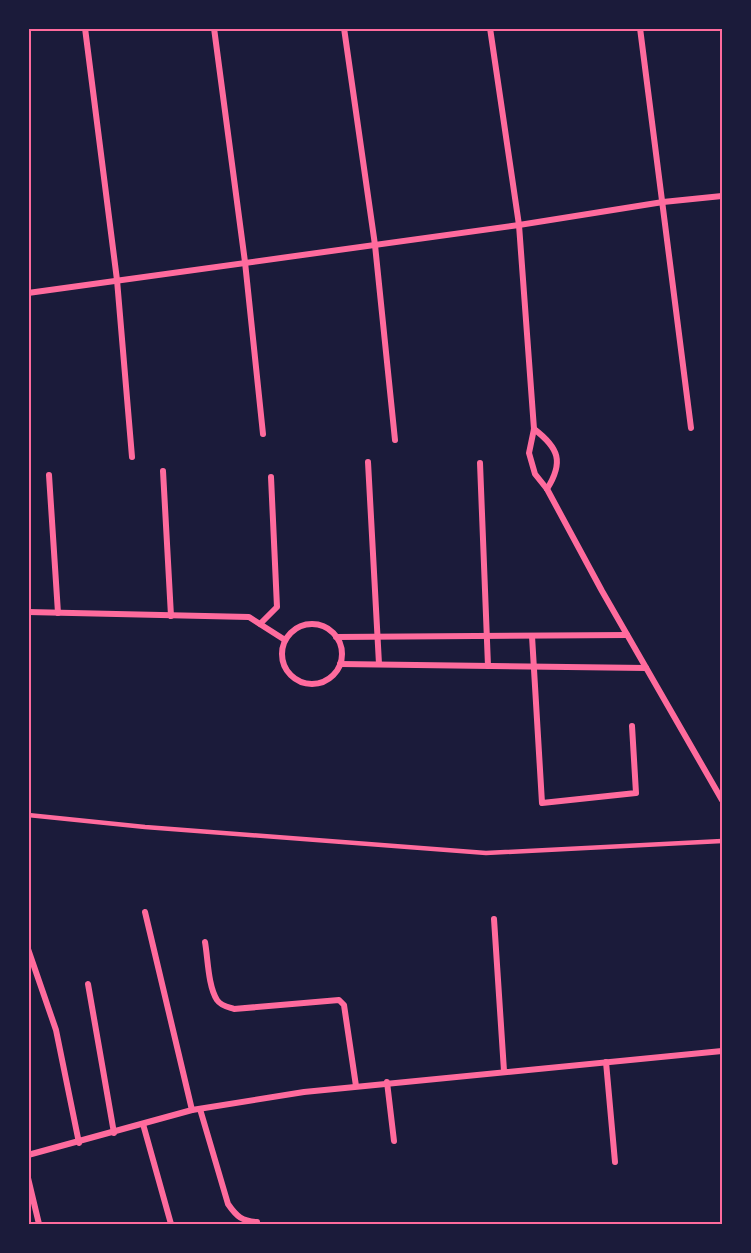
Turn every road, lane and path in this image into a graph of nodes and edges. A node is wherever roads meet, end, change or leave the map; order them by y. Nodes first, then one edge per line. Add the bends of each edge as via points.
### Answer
1 (85, 28) edge
2 (214, 28) edge
3 (344, 28) edge
4 (490, 28) edge
5 (640, 28) edge
6 (723, 196) edge
7 (663, 202) junction
8 (519, 225) junction
9 (375, 245) junction
10 (245, 262) junction
11 (117, 280) junction
12 (28, 293) edge
13 (691, 428) dead end
14 (534, 429) junction
15 (263, 434) dead end
16 (395, 440) dead end
17 (132, 457) dead end
18 (368, 462) dead end
19 (480, 463) dead end
20 (163, 471) dead end
21 (49, 475) dead end
22 (272, 477) dead end
23 (547, 489) junction
24 (28, 612) edge
25 (58, 613) junction
26 (171, 616) junction
27 (260, 624) junction
28 (627, 635) junction
29 (377, 636) junction
30 (487, 636) junction
31 (532, 636) junction
32 (336, 637) junction
33 (285, 640) junction
34 (340, 664) junction
35 (379, 664) junction
36 (488, 666) junction
37 (534, 666) junction
38 (646, 668) junction
39 (632, 726) dead end
40 (723, 800) edge
41 (28, 814) edge
42 (723, 841) edge
43 (145, 912) dead end
44 (494, 918) dead end
45 (205, 942) dead end
46 (28, 949) edge
47 (88, 984) dead end
48 (723, 1051) edge
49 (606, 1062) junction
50 (504, 1071) junction
51 (387, 1082) junction
52 (356, 1086) junction
53 (196, 1110) junction
54 (143, 1125) junction
55 (114, 1133) junction
56 (394, 1141) dead end
57 (79, 1143) junction
58 (28, 1155) edge
59 (615, 1162) dead end
60 (28, 1178) edge
61 (257, 1222) dead end
62 (39, 1224) edge
63 (171, 1224) edge

1 - 11 street
2 - 10 street
3 - 9 street
4 - 8 street
5 - 7 street
6 - 7 street
7 - 8 street
7 - 13 street
8 - 9 street
8 - 14 street
9 - 10 street
9 - 16 street
10 - 11 street
10 - 15 street
11 - 12 street
11 - 17 street
14 - 23 street via 530,463
14 - 23 street via 549,440 556,455 558,472
18 - 29 street
19 - 30 street
20 - 26 street
21 - 25 street
22 - 27 street via 277,607
23 - 28 street
24 - 25 street
25 - 26 street
26 - 27 street via 249,617
27 - 33 street
28 - 31 street
28 - 38 street
29 - 30 street
29 - 32 street
29 - 35 street
30 - 31 street
30 - 36 street
31 - 37 street
32 - 33 street via 312,624 294,629
32 - 34 street
33 - 34 street via 281,655 284,666 298,681 318,684 336,673
34 - 35 street
35 - 36 street
36 - 37 street
37 - 38 street
37 - 39 street via 542,803 636,793
38 - 40 street
41 - 42 lane via 145,827 486,853
43 - 53 street
44 - 50 street
45 - 52 street via 214,992 224,1006 234,1009 339,1000 344,1005
46 - 57 street via 56,1030
47 - 55 street
48 - 49 street
49 - 50 street
49 - 59 street
50 - 51 street
51 - 52 street
51 - 56 street
52 - 53 street
53 - 54 street
53 - 61 street via 228,1204 236,1216
54 - 55 street
54 - 63 street
55 - 57 street
57 - 58 street
60 - 62 street

